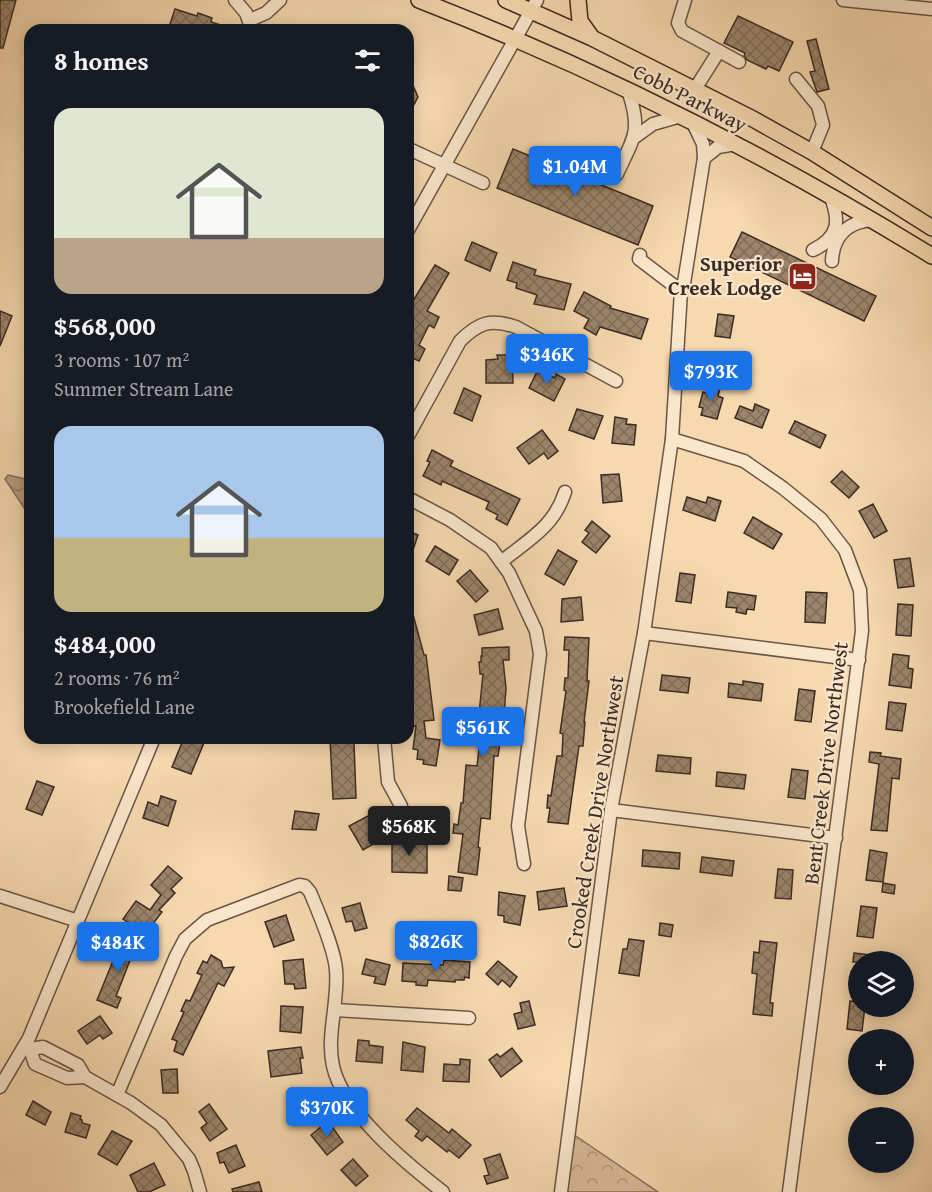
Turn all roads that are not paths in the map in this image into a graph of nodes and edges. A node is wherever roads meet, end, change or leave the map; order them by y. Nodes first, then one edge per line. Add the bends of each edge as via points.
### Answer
1 (235, 0) edge
2 (280, 0) edge
3 (419, 0) edge
4 (506, 0) edge
5 (578, 0) edge
6 (685, 0) edge
7 (843, 0) edge
8 (534, 5) edge
9 (932, 9) edge
10 (250, 24) edge
11 (252, 24) edge
12 (516, 38) junction
13 (592, 38) junction
14 (719, 51) junction
15 (740, 62) dead end
16 (796, 79) dead end
17 (695, 89) junction
18 (628, 90) junction
19 (687, 119) junction
20 (635, 137) junction
21 (736, 144) junction
22 (414, 150) edge
23 (812, 152) junction
24 (704, 158) junction
25 (445, 166) junction
26 (617, 174) dead end
27 (483, 183) dead end
28 (830, 195) junction
29 (414, 220) edge
30 (874, 220) junction
31 (932, 228) edge
32 (813, 250) dead end
33 (640, 255) dead end
34 (932, 256) edge
35 (832, 261) dead end
36 (681, 291) junction
37 (616, 381) dead end
38 (414, 425) edge
39 (672, 439) junction
40 (565, 492) dead end
41 (414, 501) edge
42 (501, 562) junction
43 (644, 633) junction
44 (859, 660) junction
45 (152, 744) edge
46 (385, 744) edge
47 (401, 806) dead end
48 (611, 810) junction
49 (836, 838) junction
50 (524, 864) dead end
51 (0, 896) edge
52 (78, 921) junction
53 (335, 1010) junction
54 (469, 1018) dead end
55 (28, 1047) junction
56 (85, 1077) junction
57 (0, 1087) edge
58 (117, 1095) junction
59 (200, 1192) edge
60 (443, 1192) edge
61 (561, 1192) edge
62 (789, 1192) edge

1 - 10 street
2 - 11 street
3 - 12 main road, Cobb Parkway
4 - 8 main road, Cobb Parkway
5 - 13 main road via 580,21
6 - 14 street via 678,23 682,31
7 - 9 street
8 - 12 street
8 - 13 main road, Cobb Parkway
12 - 18 main road, Cobb Parkway
12 - 25 street
13 - 17 main road, Cobb Parkway
14 - 15 street
14 - 17 street
16 - 23 street via 818,106 823,125
17 - 23 main road, Cobb Parkway
18 - 19 main road, Cobb Parkway
18 - 20 street via 636,119
19 - 20 street via 653,124
19 - 21 main road, Cobb Parkway
19 - 24 street via 703,144
20 - 26 street
21 - 24 street via 718,147
21 - 28 main road, Cobb Parkway
22 - 25 street
23 - 31 main road, Cobb Parkway
24 - 36 street, Crooked Creek Drive Northwest
25 - 27 street
25 - 29 street
28 - 30 main road, Cobb Parkway
28 - 32 street via 837,225 826,243
30 - 34 main road, Cobb Parkway
30 - 35 street via 848,226 833,247
33 - 36 street via 639,259
36 - 39 street, Crooked Creek Drive Northwest
37 - 38 street via 516,327 503,322 486,323 460,342
39 - 43 street, Crooked Creek Drive Northwest
39 - 44 street, Bent Creek Drive Northwest via 744,461 821,519 845,550 860,591
40 - 42 street via 548,525
41 - 42 street via 491,548
42 - 50 street via 536,632 540,654 518,826
43 - 44 street
43 - 48 street, Crooked Creek Drive Northwest
44 - 49 street, Bent Creek Drive Northwest
45 - 52 street
46 - 47 street via 388,782
48 - 49 street
48 - 61 street, Crooked Creek Drive Northwest
49 - 62 street, Bent Creek Drive Northwest
51 - 52 street
52 - 55 street
53 - 54 street
53 - 58 street via 335,963 308,888 299,885 207,920 190,934 176,956
53 - 60 street via 331,1053 340,1085 387,1143
55 - 56 street via 43,1047 78,1065
55 - 56 street via 35,1064 67,1078
55 - 57 street
56 - 58 street
58 - 59 street via 148,1114 172,1136 189,1159

